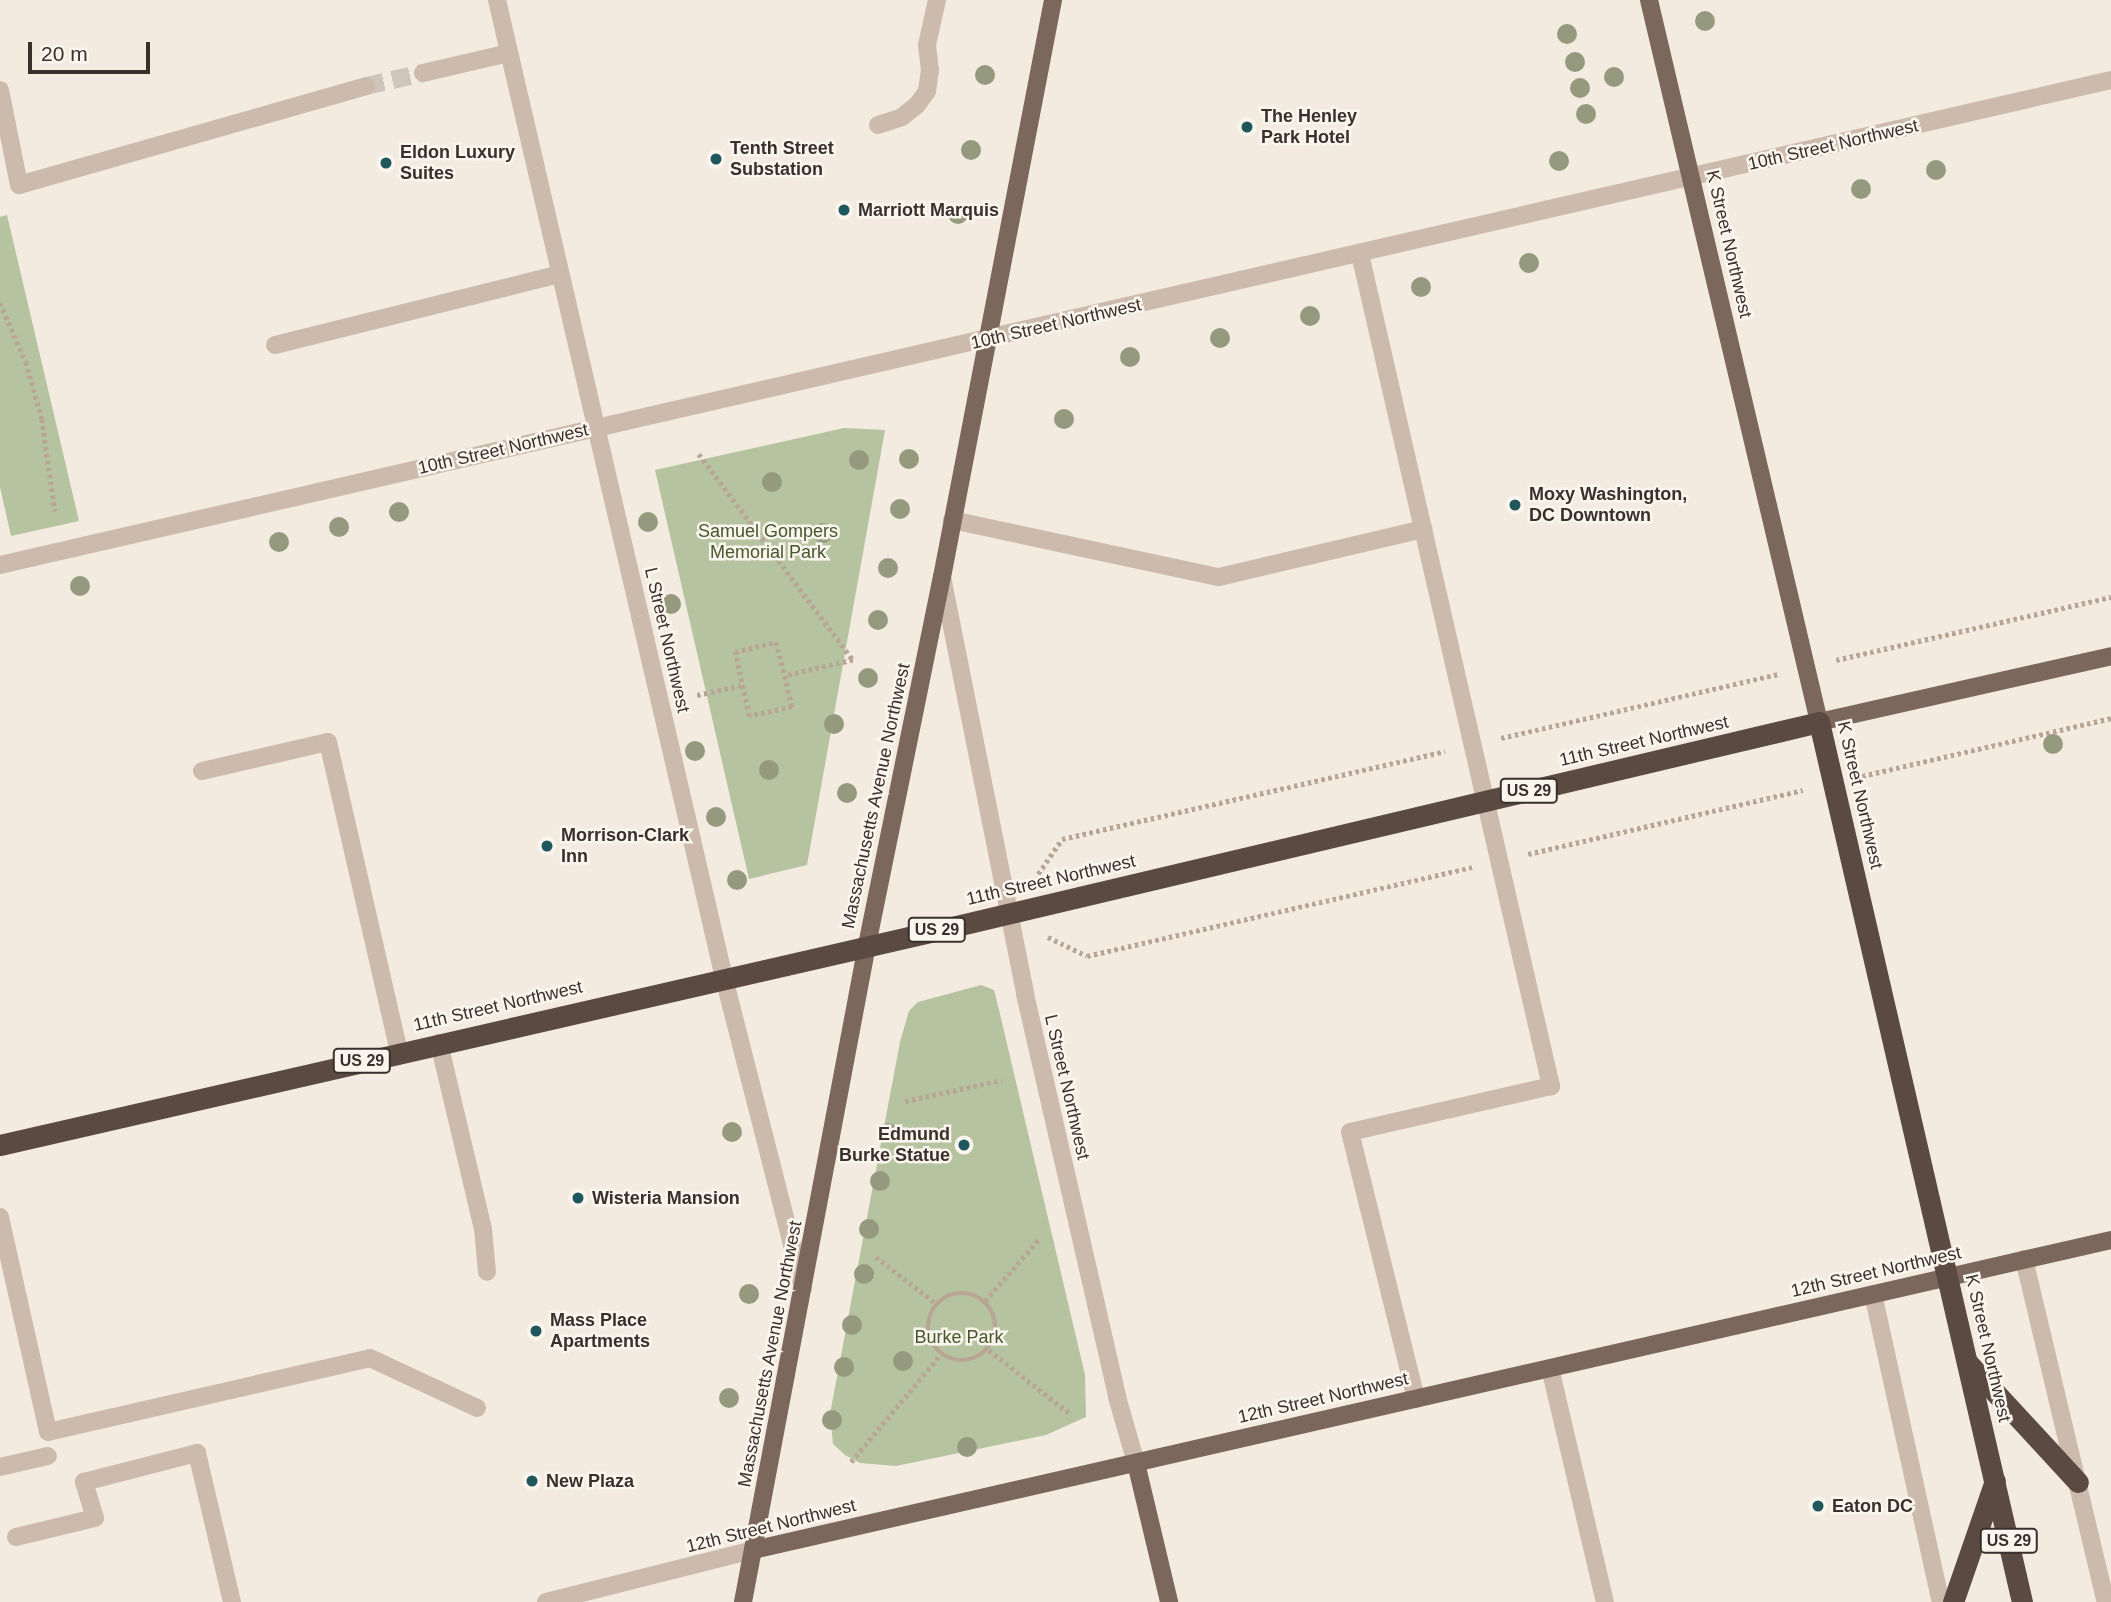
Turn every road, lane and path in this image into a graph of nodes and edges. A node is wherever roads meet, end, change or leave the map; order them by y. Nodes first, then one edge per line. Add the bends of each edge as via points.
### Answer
1 (496, 0) edge
2 (937, 0) edge
3 (1053, 0) edge
4 (1648, 0) edge
5 (509, 53) junction
6 (423, 72) tunnel mouth
7 (2111, 80) edge
8 (366, 86) tunnel mouth
9 (0, 90) edge
10 (878, 125) dead end
11 (1690, 178) junction
12 (1360, 254) junction
13 (560, 274) junction
14 (0, 303) edge
15 (987, 340) junction
16 (275, 345) dead end
17 (596, 428) junction
18 (699, 454) dead end
19 (55, 511) dead end
20 (952, 520) junction
21 (1423, 529) junction
22 (0, 565) edge
23 (942, 577) junction
24 (2111, 597) edge
25 (1887, 648) dead end
26 (2111, 656) edge
27 (785, 676) junction
28 (743, 685) junction
29 (1729, 685) dead end
30 (697, 695) dead end
31 (2111, 718) edge
32 (1819, 722) junction
33 (1470, 745) junction
34 (1911, 764) dead end
35 (202, 771) dead end
36 (1484, 802) junction
37 (1748, 803) dead end
38 (1062, 839) dead end
39 (1498, 861) junction
40 (1007, 913) junction
41 (867, 945) junction
42 (1087, 956) dead end
43 (724, 978) junction
44 (439, 1043) junction
45 (399, 1053) junction
46 (1002, 1080) dead end
47 (905, 1101) dead end
48 (0, 1145) edge
49 (0, 1217) edge
50 (1039, 1239) dead end
51 (2111, 1240) edge
52 (876, 1257) dead end
53 (2024, 1259) junction
54 (487, 1272) dead end
55 (1948, 1277) junction
56 (803, 1288) junction
57 (1873, 1294) junction
58 (985, 1301) junction
59 (937, 1304) junction
60 (989, 1350) junction
61 (941, 1354) junction
62 (1966, 1360) junction
63 (1550, 1368) junction
64 (1416, 1399) junction
65 (477, 1408) dead end
66 (1069, 1413) dead end
67 (48, 1456) dead end
68 (851, 1462) dead end
69 (1136, 1463) junction
70 (0, 1467) edge
71 (1995, 1481) junction
72 (2078, 1482) junction
73 (16, 1537) dead end
74 (753, 1550) junction
75 (232, 1602) edge
76 (546, 1602) edge
77 (743, 1602) edge
78 (1168, 1602) edge
79 (1605, 1602) edge
80 (1941, 1602) edge
81 (1953, 1602) edge
82 (2022, 1602) edge
83 (2106, 1602) edge

1 - 5 street, L Street Northwest
2 - 10 street via 927,45 927,91 902,117
3 - 15 main road, Massachusetts Avenue Northwest
4 - 11 main road, K Street Northwest
5 - 6 street
5 - 13 street, L Street Northwest
7 - 11 street, 10th Street Northwest
8 - 9 street via 19,185
11 - 12 street, 10th Street Northwest
11 - 32 main road, K Street Northwest
12 - 15 street, 10th Street Northwest
12 - 21 street
13 - 16 street
13 - 17 street, L Street Northwest
14 - 19 path via 26,362 42,419
15 - 17 street, 10th Street Northwest
15 - 20 main road, Massachusetts Avenue Northwest
17 - 22 street, 10th Street Northwest
17 - 43 street, L Street Northwest
18 - 27 path via 853,660
20 - 21 street via 1219,577
20 - 23 main road, Massachusetts Avenue Northwest
21 - 33 street
23 - 40 street, L Street Northwest
23 - 41 main road, Massachusetts Avenue Northwest
24 - 25 path
26 - 32 main road, 11th Street Northwest
27 - 28 path via 792,707 749,716
27 - 28 path via 776,642 735,652
28 - 30 path
29 - 33 path
31 - 34 path
32 - 36 highway, 11th Street Northwest / US 29
32 - 55 highway, K Street Northwest / US 29
33 - 36 street
33 - 38 path
35 - 45 street via 328,742
36 - 39 street
36 - 40 highway, 11th Street Northwest / US 29
37 - 39 path
39 - 42 path
39 - 64 street via 1550,1086 1350,1132
40 - 41 highway, 11th Street Northwest / US 29
40 - 69 street, L Street Northwest
41 - 43 highway, 11th Street Northwest / US 29
41 - 56 main road, Massachusetts Avenue Northwest
43 - 44 highway, 11th Street Northwest / US 29
43 - 56 street, L Street Northwest
44 - 45 highway, 11th Street Northwest / US 29
44 - 54 street via 483,1229
45 - 48 highway, 11th Street Northwest / US 29
46 - 47 path
49 - 65 street via 48,1432 370,1358
50 - 58 path
51 - 53 main road, 12th Street Northwest
52 - 59 path
53 - 55 main road, 12th Street Northwest
53 - 72 street
55 - 57 main road, 12th Street Northwest
55 - 62 highway, K Street Northwest / US 29
56 - 74 main road, Massachusetts Avenue Northwest
57 - 63 main road, 12th Street Northwest
57 - 80 street
58 - 59 path via 955,1293
58 - 60 path via 996,1322
59 - 61 path via 930,1313 928,1333
60 - 61 path via 966,1362
60 - 66 path
61 - 68 path
62 - 71 highway, K Street Northwest / US 29
62 - 72 highway
63 - 64 main road, 12th Street Northwest
63 - 79 street
64 - 69 main road, 12th Street Northwest
67 - 70 street
69 - 74 main road, 12th Street Northwest
69 - 78 main road, L Street Northwest
71 - 81 highway
71 - 82 highway, K Street Northwest / US 29
72 - 83 street
73 - 75 street via 95,1518 84,1482 197,1452
74 - 76 street, 12th Street Northwest
74 - 77 main road, Massachusetts Avenue Northwest

